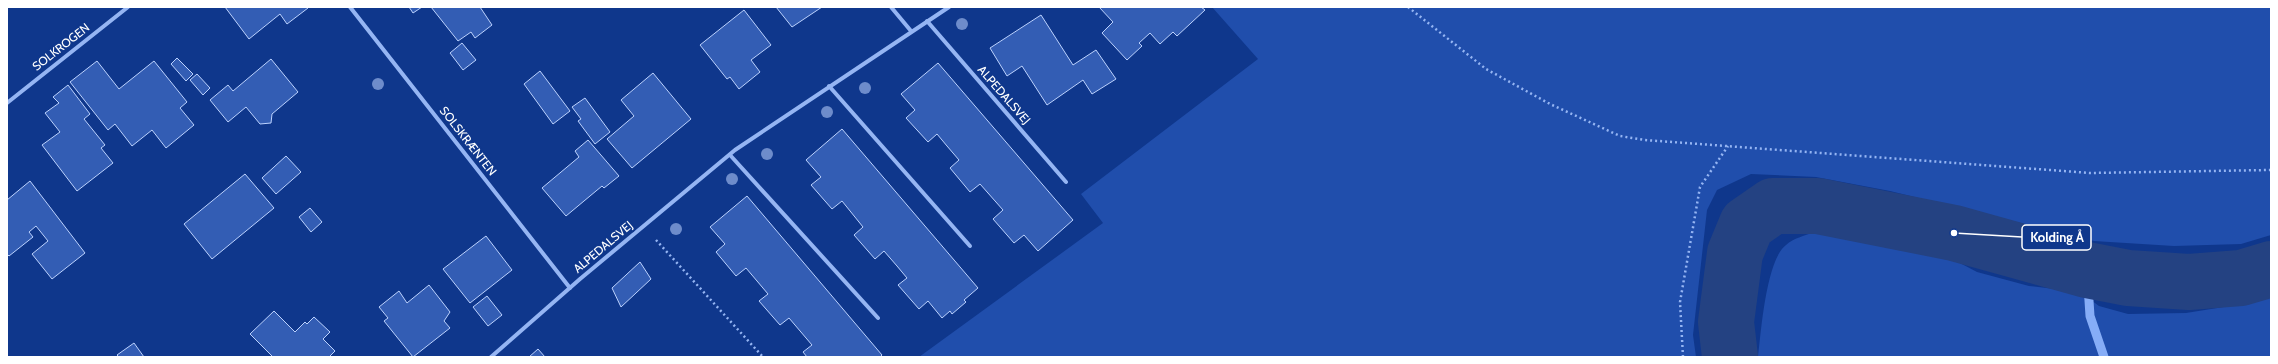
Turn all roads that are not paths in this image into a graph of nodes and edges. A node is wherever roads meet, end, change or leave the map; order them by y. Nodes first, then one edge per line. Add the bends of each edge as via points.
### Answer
1 (128, 7) edge
2 (350, 7) edge
3 (892, 7) edge
4 (949, 7) edge
5 (927, 21) junction
6 (911, 31) junction
7 (829, 86) junction
8 (7, 103) edge
9 (730, 155) junction
10 (1066, 182) dead end
11 (970, 246) dead end
12 (570, 288) junction
13 (878, 318) dead end
14 (491, 357) edge

1 - 8 street, SOLKROGEN
2 - 12 street, SOLSKRÆNTEN
3 - 6 street
4 - 5 street, ALPEDALSVEJ
5 - 6 street, ALPEDALSVEJ
5 - 10 street, ALPEDALSVEJ
6 - 7 street, ALPEDALSVEJ
7 - 9 street, ALPEDALSVEJ
7 - 11 street
9 - 12 street, ALPEDALSVEJ
9 - 13 street
12 - 14 street, ALPEDALSVEJ

